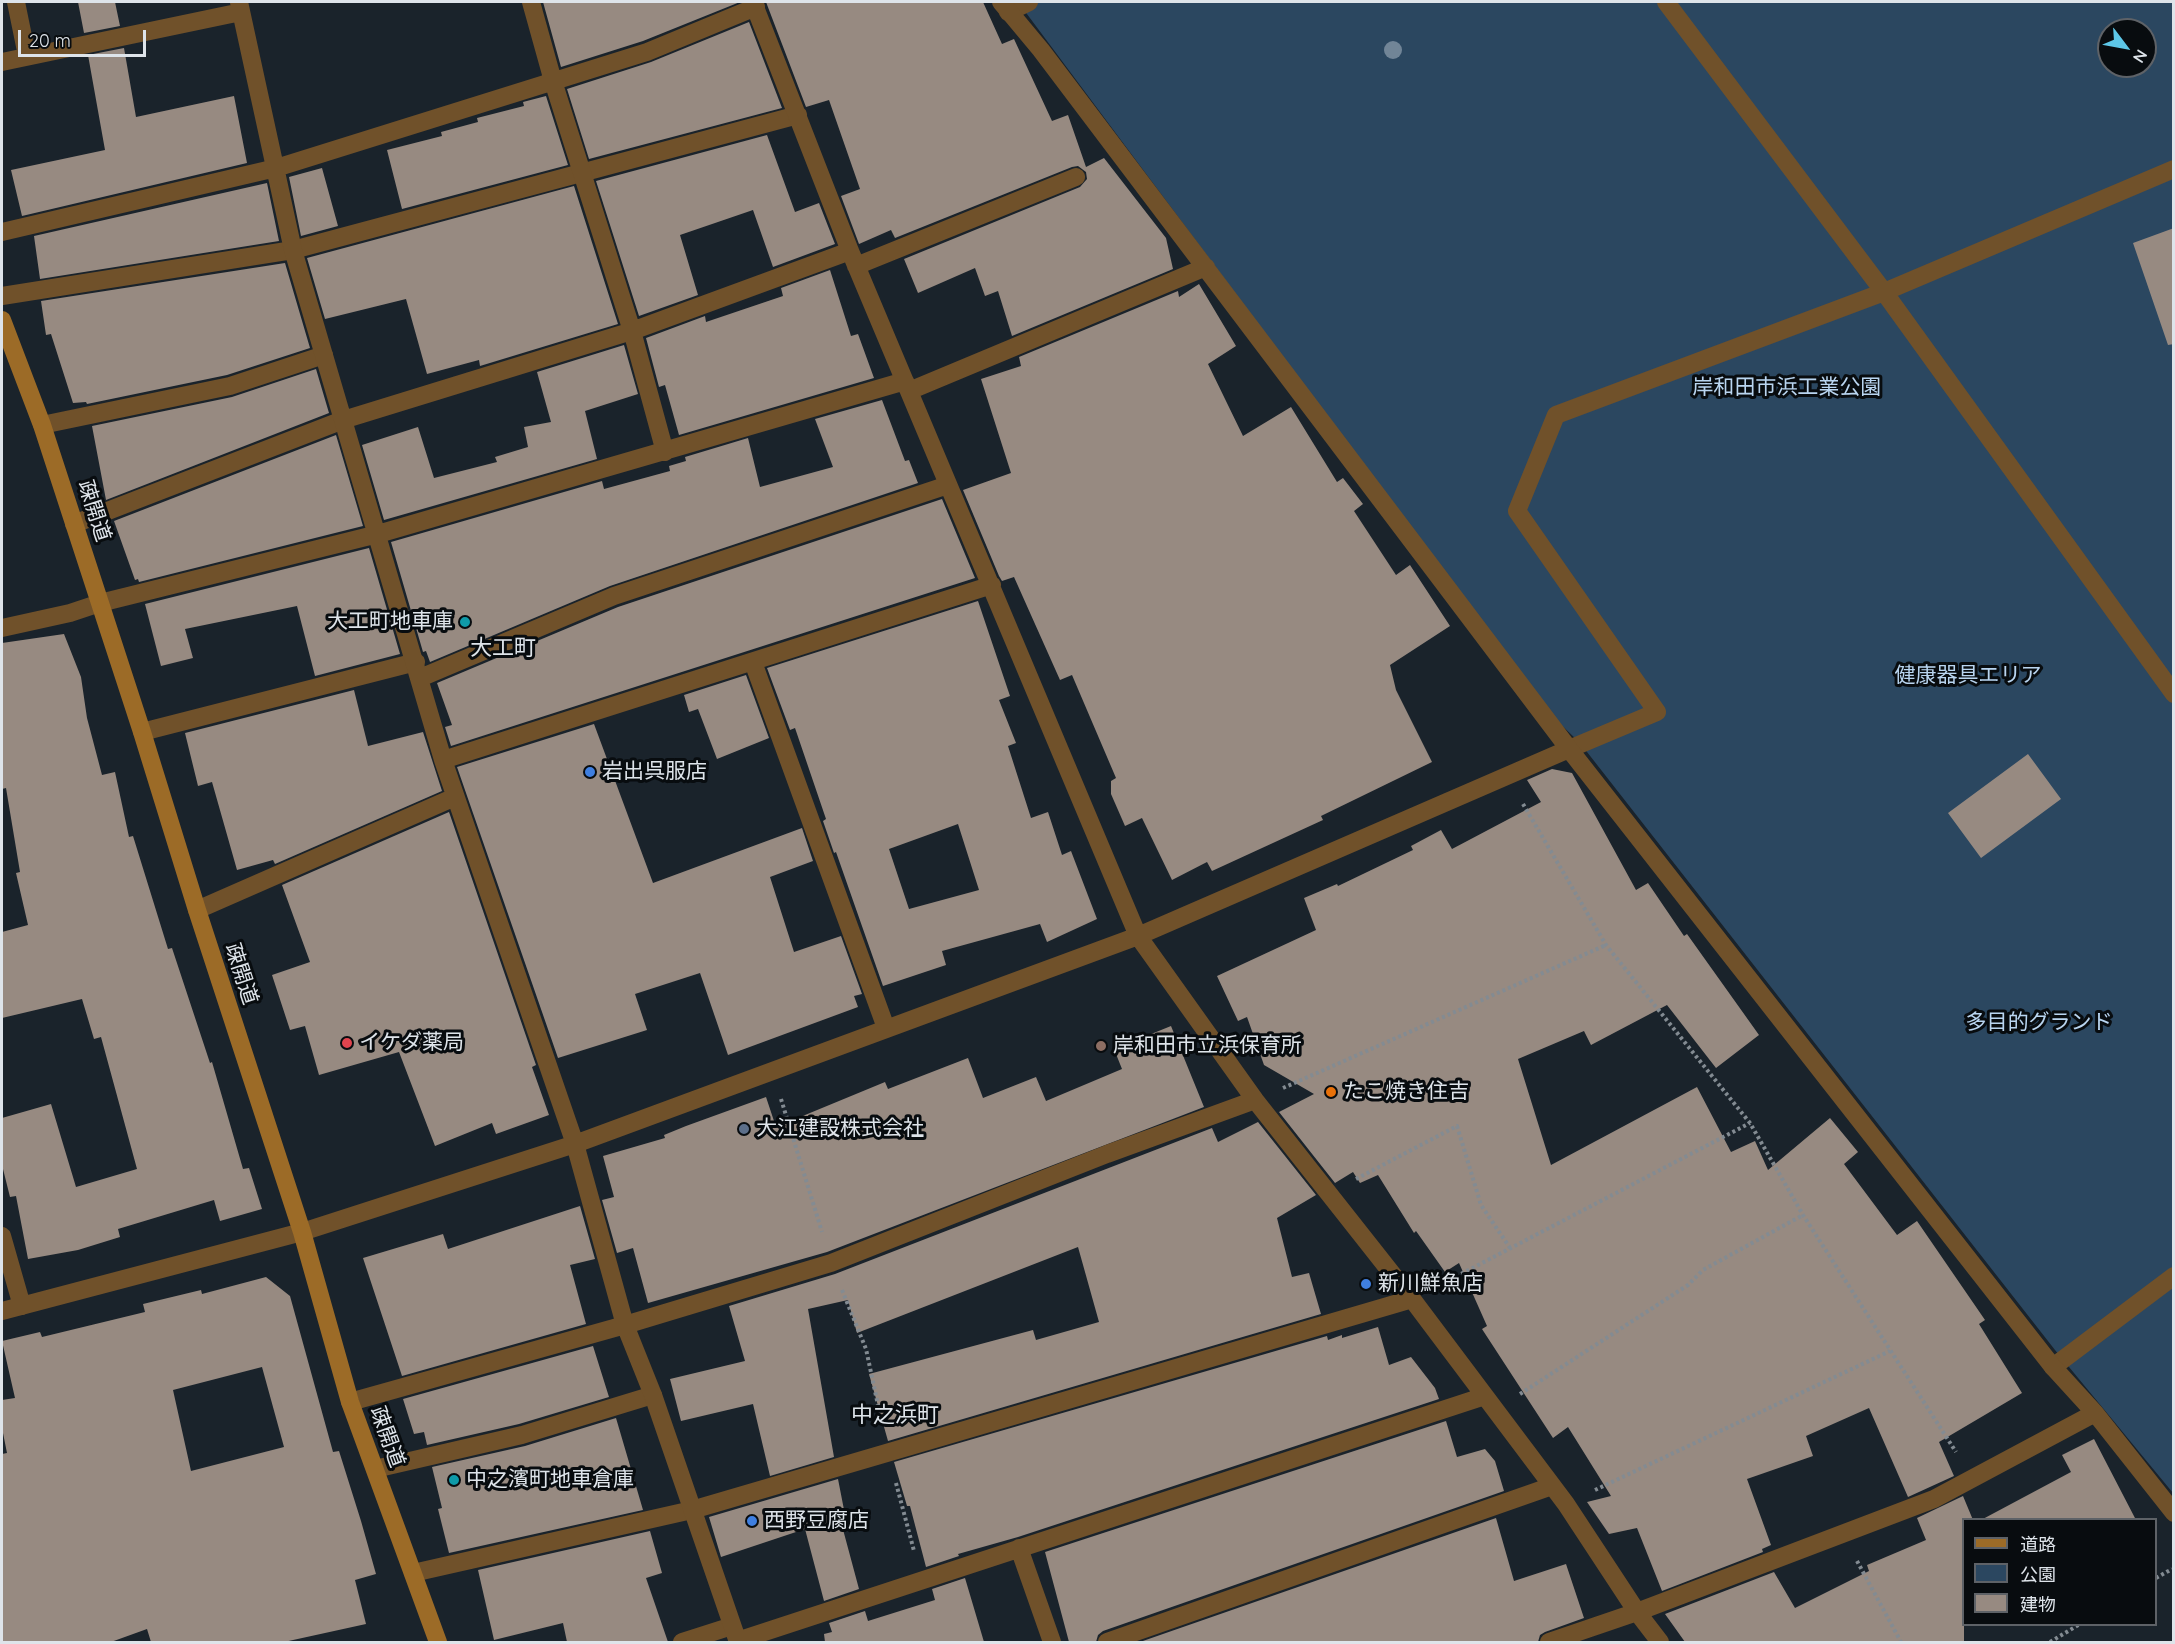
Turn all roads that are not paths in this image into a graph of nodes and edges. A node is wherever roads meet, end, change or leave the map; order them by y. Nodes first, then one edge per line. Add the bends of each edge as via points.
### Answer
1 (16, 2) edge
2 (531, 2) edge
3 (1029, 2) edge
4 (1666, 2) edge
5 (754, 4) edge
6 (240, 7) edge
7 (1005, 7) edge
8 (27, 56) junction
9 (2, 62) edge
10 (553, 81) junction
11 (798, 115) junction
12 (276, 168) junction
13 (2174, 169) edge
14 (582, 173) junction
15 (1076, 177) dead end
16 (2, 232) edge
17 (293, 250) junction
18 (853, 259) junction
19 (1206, 267) junction
20 (1884, 292) junction
21 (2, 296) edge
22 (2, 320) edge
23 (632, 331) junction
24 (324, 355) junction
25 (907, 386) junction
26 (343, 420) junction
27 (42, 425) junction
28 (665, 452) junction
29 (948, 485) junction
30 (74, 524) junction
31 (378, 534) junction
32 (992, 585) junction
33 (100, 603) junction
34 (2, 627) edge
35 (753, 662) junction
36 (418, 670) junction
37 (2174, 694) edge
38 (142, 732) junction
39 (1569, 749) junction
40 (443, 760) junction
41 (455, 797) junction
42 (196, 910) junction
43 (1137, 936) junction
44 (886, 1028) junction
45 (1255, 1100) junction
46 (575, 1144) junction
47 (302, 1232) junction
48 (2, 1236) edge
49 (2174, 1276) edge
50 (1412, 1299) junction
51 (22, 1306) junction
52 (2, 1311) edge
53 (625, 1325) junction
54 (2054, 1367) junction
55 (653, 1395) junction
56 (350, 1402) junction
57 (1489, 1403) junction
58 (2095, 1413) junction
59 (375, 1469) junction
60 (1552, 1486) junction
61 (692, 1510) junction
62 (2174, 1513) edge
63 (1019, 1548) junction
64 (413, 1574) junction
65 (1637, 1612) junction
66 (736, 1636) edge
67 (438, 1642) edge
68 (682, 1642) edge
69 (1052, 1642) edge
70 (1107, 1642) edge
71 (1549, 1642) edge
72 (1660, 1642) edge

1 - 8 street
2 - 10 street
3 - 7 street
4 - 20 street
5 - 10 street via 647,52
5 - 11 street
6 - 8 street
6 - 12 street
7 - 19 street
8 - 9 street
10 - 12 street
10 - 14 street
11 - 14 street
11 - 18 street
12 - 16 street
12 - 17 street
13 - 20 street
14 - 17 street
14 - 23 street
15 - 18 street
17 - 21 street
17 - 24 street
18 - 23 street
18 - 25 street
19 - 25 street
19 - 39 street
20 - 37 street
20 - 39 street via 1556,415 1517,511 1657,712
22 - 27 street, 疎開道
23 - 26 street
23 - 28 street
24 - 26 street
24 - 27 street via 230,386
25 - 28 street
25 - 29 street
26 - 30 street
26 - 31 street
27 - 30 street, 疎開道
28 - 31 street
29 - 32 street
29 - 36 street via 614,596
30 - 33 street, 疎開道
31 - 33 street
31 - 36 street
32 - 35 street
32 - 43 street
33 - 34 street
33 - 38 street, 疎開道
35 - 40 street
35 - 44 street
36 - 38 street
36 - 40 street
38 - 42 street, 疎開道
39 - 43 street
39 - 54 street
40 - 41 street
41 - 42 street
41 - 46 street
42 - 47 street, 疎開道
43 - 44 street
43 - 45 street
44 - 46 street
45 - 50 street
45 - 53 street via 831,1263
46 - 47 street
46 - 53 street
47 - 51 street
47 - 56 street, 疎開道
48 - 51 street
49 - 54 street
50 - 57 street
50 - 61 street
51 - 52 street
53 - 55 street
53 - 56 street
54 - 58 street
55 - 59 street via 522,1435
55 - 61 street
56 - 59 street, 疎開道
57 - 60 street
57 - 63 street
58 - 62 street
58 - 65 street via 1934,1499
59 - 64 street, 疎開道
60 - 65 street
60 - 70 street
61 - 64 street
61 - 66 street
63 - 66 street
63 - 69 street
64 - 67 street, 疎開道
65 - 71 street
65 - 72 street
66 - 68 street

